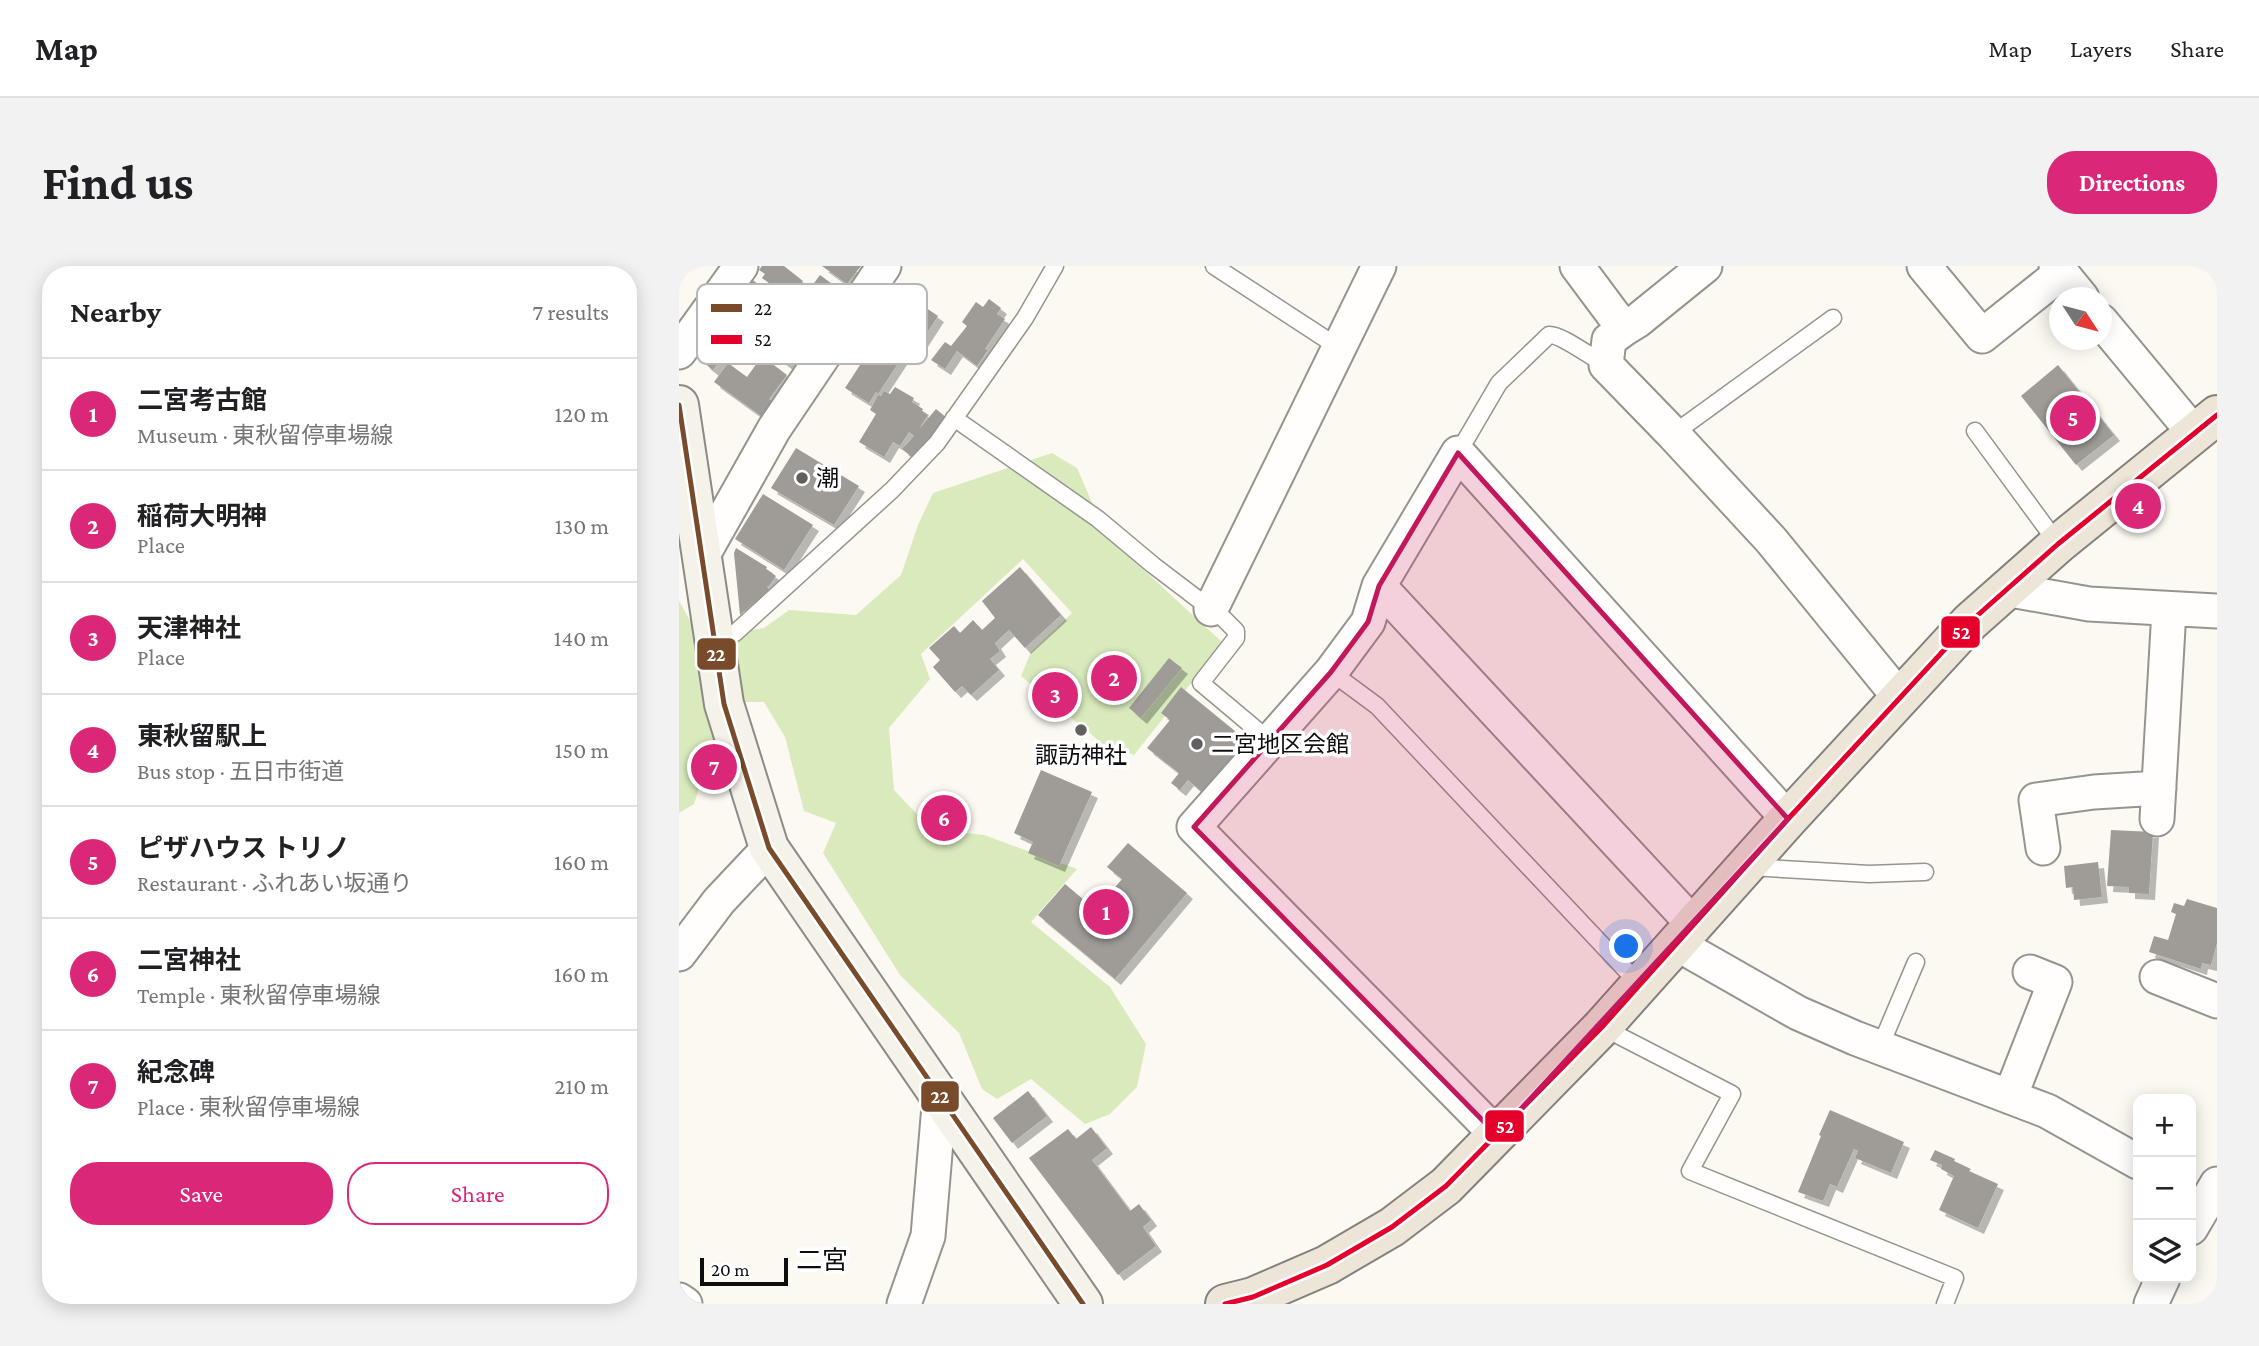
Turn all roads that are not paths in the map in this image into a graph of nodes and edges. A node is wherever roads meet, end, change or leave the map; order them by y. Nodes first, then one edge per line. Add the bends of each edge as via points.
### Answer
1 (741, 266) edge
2 (884, 266) edge
3 (1055, 266) edge
4 (1215, 266) edge
5 (1379, 266) edge
6 (1577, 266) edge
7 (1705, 266) edge
8 (1924, 266) edge
9 (2066, 279) edge
10 (728, 284) edge
11 (872, 284) edge
12 (1832, 318) dead end
13 (697, 327) edge
14 (1624, 329) junction
15 (2112, 331) edge
16 (1338, 348) junction
17 (679, 352) edge
18 (818, 364) edge
19 (1606, 365) junction
20 (679, 405) edge
21 (954, 418) junction
22 (2206, 424) edge
23 (1975, 431) dead end
24 (1674, 434) junction
25 (1458, 453) junction
26 (2057, 544) junction
27 (703, 555) junction
28 (1379, 586) junction
29 (2005, 589) junction
30 (1211, 609) junction
31 (2169, 610) junction
32 (2217, 611) edge
33 (713, 635) junction
34 (1331, 672) junction
35 (1900, 698) junction
36 (1270, 741) junction
37 (1788, 819) junction
38 (769, 848) junction
39 (2043, 848) dead end
40 (1745, 867) junction
41 (1925, 872) dead end
42 (1686, 935) junction
43 (679, 954) edge
44 (1916, 962) dead end
45 (2030, 972) dead end
46 (2157, 977) dead end
47 (1640, 985) junction
48 (2217, 1001) edge
49 (1602, 1027) junction
50 (1880, 1047) junction
51 (940, 1094) junction
52 (2010, 1097) junction
53 (1497, 1135) junction
54 (2133, 1159) edge
55 (2205, 1191) edge
56 (2194, 1220) edge
57 (2160, 1283) edge
58 (679, 1300) edge
59 (685, 1304) edge
60 (904, 1304) edge
61 (1083, 1304) edge
62 (1225, 1304) edge
63 (1945, 1304) edge
64 (2151, 1304) edge

1 - 10 street
2 - 11 street
3 - 21 lane via 1025,318
4 - 16 lane
5 - 16 street
6 - 14 street
7 - 14 street
8 - 9 street via 1982,336
12 - 24 lane
13 - 17 street
14 - 19 street via 1609,340
15 - 22 street
16 - 30 street
18 - 27 street via 774,429
19 - 24 street
19 - 25 lane via 1557,335 1549,335 1499,383
20 - 27 main road
21 - 30 lane via 1098,519
21 - 33 lane via 892,491 745,624 735,632
22 - 26 main road
23 - 26 lane
24 - 35 street via 1771,540
25 - 28 street
25 - 37 street
26 - 29 main road
27 - 33 main road
28 - 34 street via 1368,622
28 - 42 street
29 - 31 street via 2088,604
29 - 35 main road
30 - 36 lane via 1236,631 1236,638 1201,683
31 - 32 street
31 - 39 street via 2158,804 2094,792 2036,800
33 - 38 main road via 725,704
34 - 36 street
34 - 47 lane via 1377,706
35 - 37 main road
36 - 53 street via 1194,827
37 - 40 main road
38 - 43 street via 719,901
38 - 51 main road
40 - 41 lane via 1869,874
40 - 42 main road
42 - 47 main road
42 - 50 street via 1798,1013
44 - 50 lane
45 - 52 street via 2055,982
46 - 48 street
47 - 49 main road
49 - 53 main road
49 - 63 lane via 1732,1094 1690,1171 1955,1278
50 - 52 street
51 - 60 street via 928,1236
51 - 61 main road
52 - 54 street via 2047,1111
53 - 62 main road via 1446,1186 1392,1227 1327,1265
55 - 56 street
57 - 64 street
58 - 59 street

